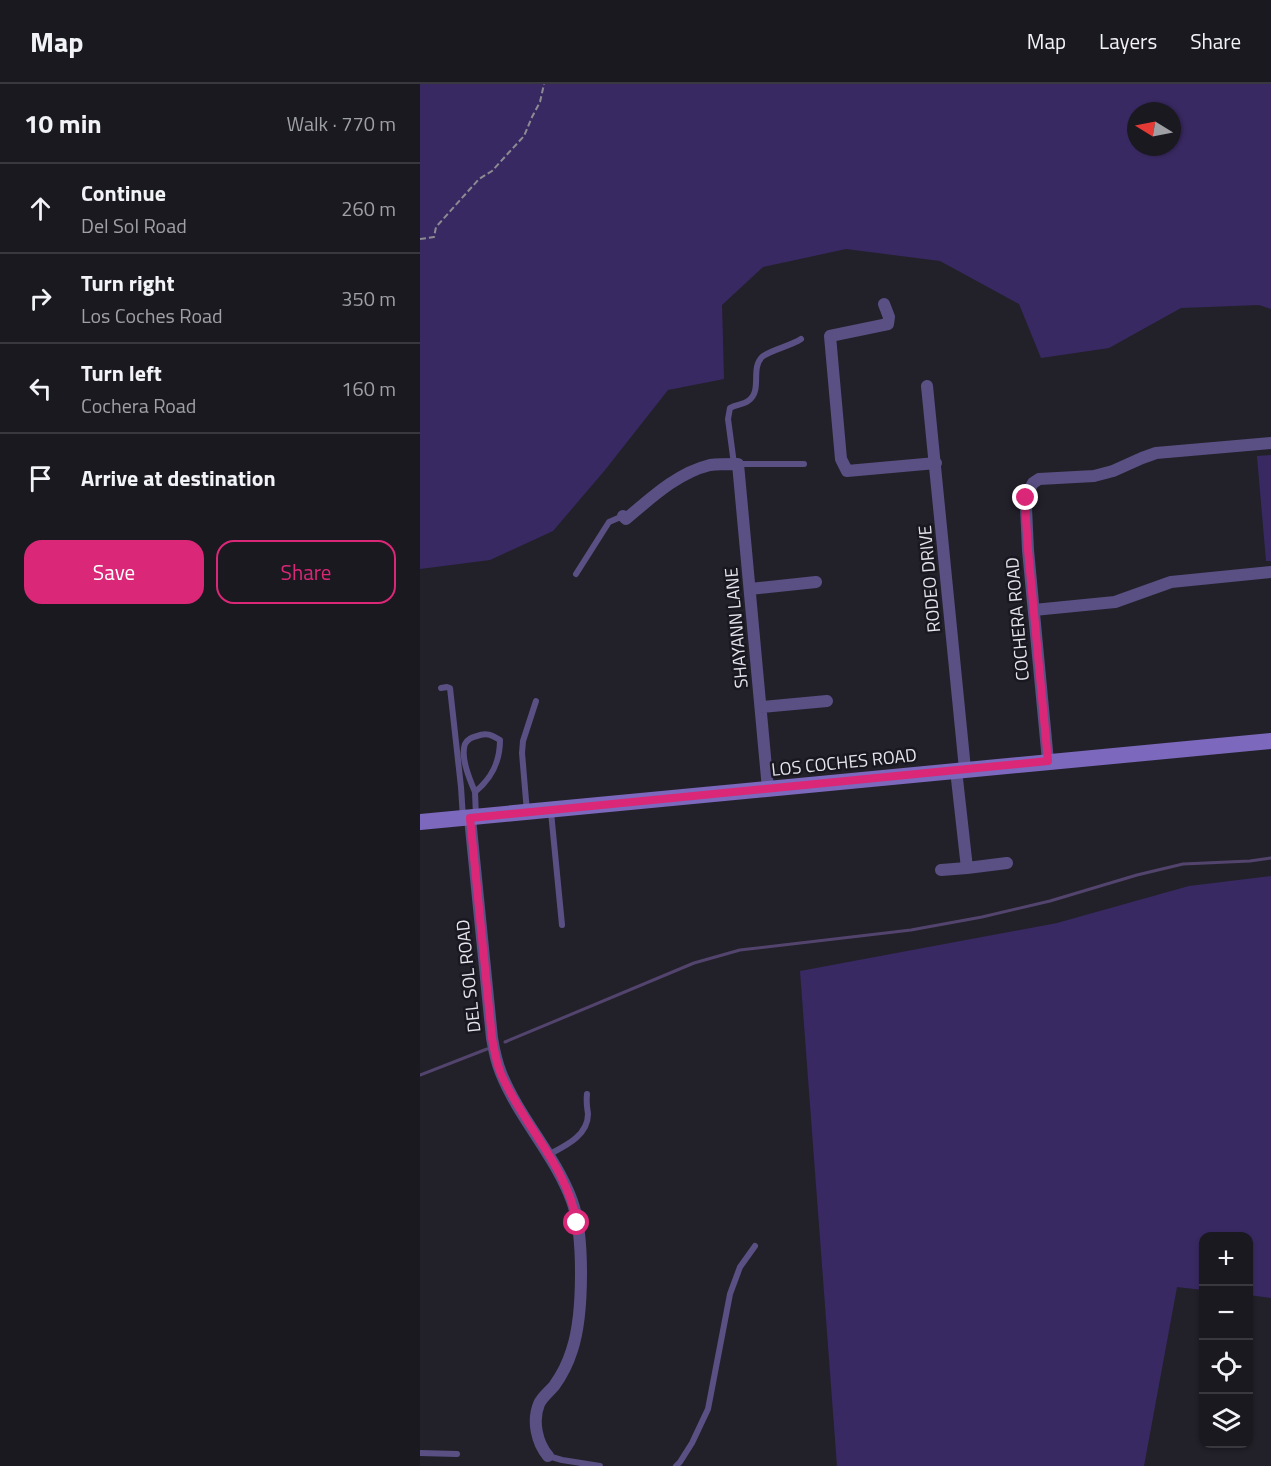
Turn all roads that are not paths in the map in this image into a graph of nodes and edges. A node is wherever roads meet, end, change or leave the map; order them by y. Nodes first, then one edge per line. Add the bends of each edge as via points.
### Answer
1 (884, 304) dead end
2 (801, 339) dead end
3 (927, 386) dead end
4 (1271, 443) edge
5 (936, 463) junction
6 (736, 464) junction
7 (804, 464) dead end
8 (623, 516) joint
9 (1271, 572) edge
10 (576, 574) dead end
11 (816, 582) dead end
12 (750, 588) junction
13 (1034, 610) junction
14 (441, 688) dead end
15 (536, 701) dead end
16 (827, 701) dead end
17 (761, 707) junction
18 (1271, 741) edge
19 (1048, 761) junction
20 (961, 770) junction
21 (768, 789) junction
22 (475, 792) junction
23 (550, 810) junction
24 (526, 812) junction
25 (470, 818) junction
26 (420, 822) edge
27 (1007, 863) dead end
28 (968, 868) junction
29 (941, 870) dead end
30 (561, 925) dead end
31 (587, 1094) dead end
32 (548, 1155) junction
33 (755, 1246) dead end
34 (420, 1453) edge
35 (457, 1454) dead end
36 (548, 1456) joint
37 (600, 1466) edge
38 (676, 1466) edge

1 - 5 street via 888,324 830,336 842,459 847,471
2 - 6 lane via 764,355 757,366 754,394 747,402 730,408 728,419
3 - 5 street, RODEO DRIVE
4 - 13 street, COCHERA ROAD via 1156,453 1101,475 1039,479 1031,486 1025,503
5 - 20 street, RODEO DRIVE
6 - 7 lane
6 - 8 street via 711,465 689,472 626,519
6 - 12 street, SHAYANN LANE
8 - 10 lane via 609,522
9 - 13 street via 1171,582 1115,602
11 - 12 street
12 - 17 street, SHAYANN LANE
13 - 19 street, COCHERA ROAD
14 - 25 lane via 450,688 461,787
15 - 24 lane via 523,741
16 - 17 street
17 - 21 street, SHAYANN LANE
18 - 19 main road, LOS COCHES ROAD
19 - 20 main road, LOS COCHES ROAD
20 - 21 main road, LOS COCHES ROAD
20 - 28 street, RODEO DRIVE
21 - 23 main road, LOS COCHES ROAD
22 - 22 lane via 498,763 500,740 490,734 480,734 465,744 467,772
22 - 25 lane
23 - 24 main road, LOS COCHES ROAD
23 - 30 lane
24 - 25 main road, LOS COCHES ROAD
25 - 26 main road, LOS COCHES ROAD
25 - 32 street, DEL SOL ROAD via 495,1056 509,1090
27 - 28 street
28 - 29 street
31 - 32 lane via 588,1113 583,1130 577,1138
32 - 36 street, DEL SOL ROAD via 575,1211 581,1280 572,1351 537,1413 539,1441
33 - 38 lane via 740,1267 730,1294 708,1409
34 - 35 lane
36 - 37 lane

